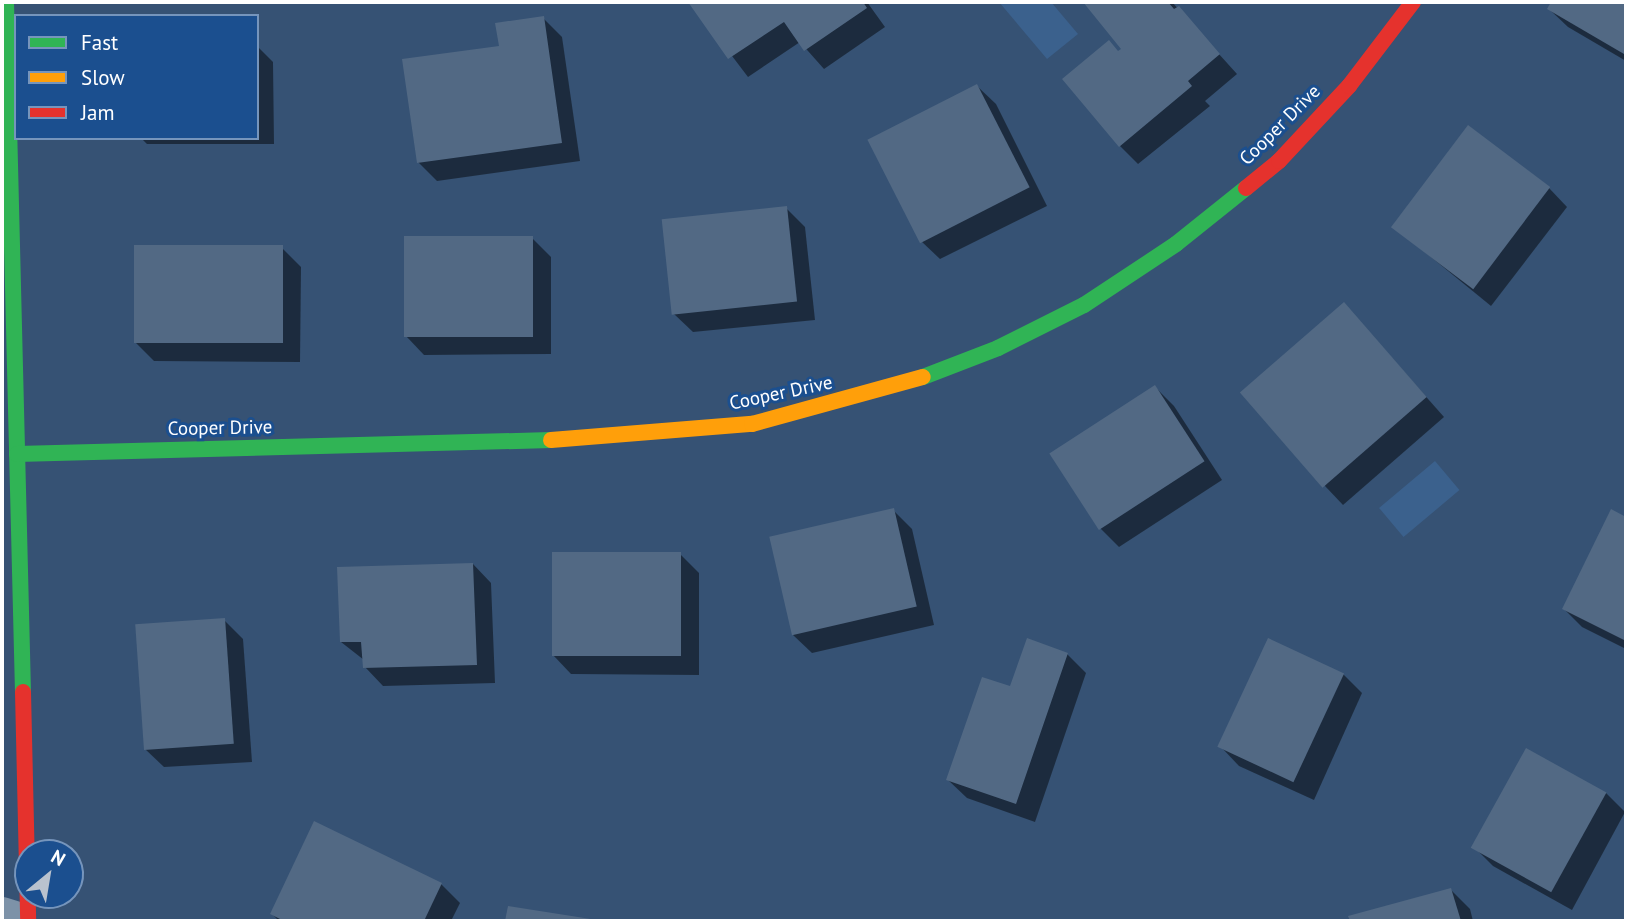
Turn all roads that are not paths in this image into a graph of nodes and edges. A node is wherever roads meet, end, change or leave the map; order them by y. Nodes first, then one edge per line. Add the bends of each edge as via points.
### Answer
1 (6, 2) edge
2 (1413, 2) edge
3 (17, 454) junction
4 (2, 916) edge
5 (17, 921) edge
6 (28, 921) edge

1 - 3 street
2 - 3 street, Cooper Drive via 1349,86 1279,161 1176,244 1084,304 999,348 892,389 752,424 571,440
3 - 6 street
4 - 5 street

